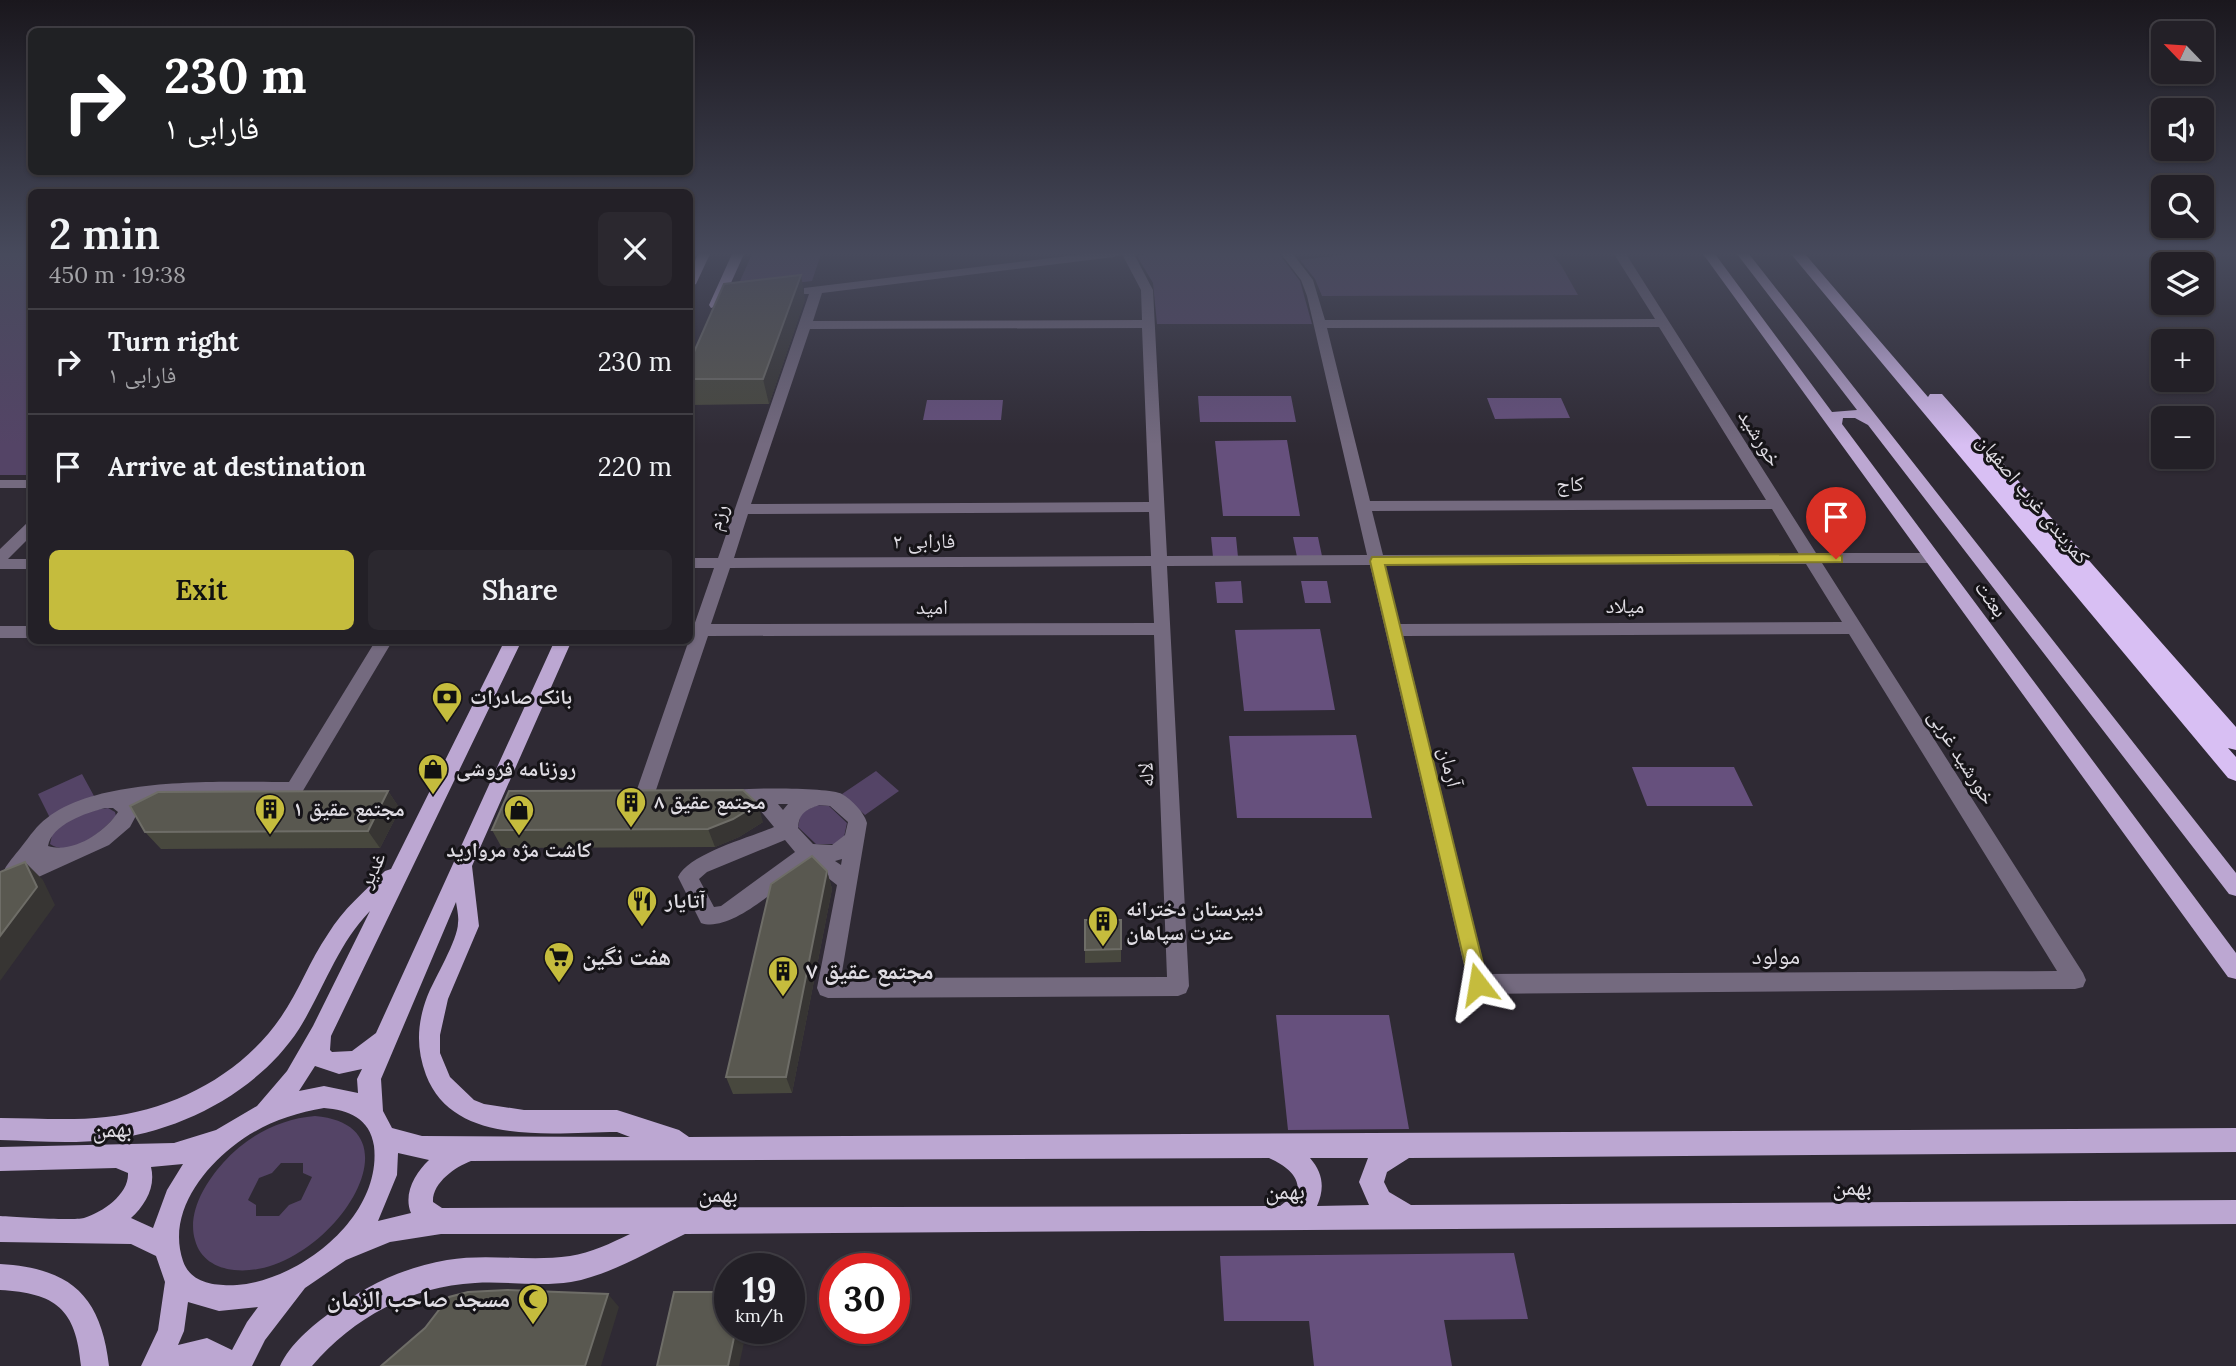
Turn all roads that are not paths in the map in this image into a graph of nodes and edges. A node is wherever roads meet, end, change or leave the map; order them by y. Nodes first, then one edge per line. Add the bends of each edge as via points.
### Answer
1 (808, 318) edge
2 (1148, 318) edge
3 (1319, 318) edge
4 (1660, 318) edge
5 (1756, 318) edge
6 (1793, 318) edge
7 (1852, 318) edge
8 (1868, 318) edge
9 (1663, 323) junction
10 (1149, 324) junction
11 (1321, 324) junction
12 (806, 325) junction
13 (1849, 390) junction
14 (1810, 391) junction
15 (1835, 424) junction
16 (1875, 424) junction
17 (0, 484) edge
18 (28, 484) edge
19 (1776, 504) junction
20 (1364, 506) junction
21 (1157, 507) junction
22 (743, 509) junction
23 (28, 530) edge
24 (0, 558) edge
25 (1933, 558) junction
26 (1811, 559) junction
27 (1159, 561) junction
28 (1377, 561) junction
29 (693, 563) edge
30 (725, 563) junction
31 (28, 564) edge
32 (0, 565) edge
33 (1856, 628) junction
34 (1163, 629) junction
35 (702, 630) junction
36 (1395, 630) junction
37 (0, 632) edge
38 (28, 632) edge
39 (383, 644) edge
40 (512, 644) edge
41 (562, 644) edge
42 (2236, 742) edge
43 (2236, 772) edge
44 (167, 790) junction
45 (683, 797) edge
46 (709, 797) edge
47 (760, 797) junction
48 (818, 797) junction
49 (115, 800) junction
50 (788, 830) junction
51 (113, 833) junction
52 (857, 834) junction
53 (40, 837) junction
54 (809, 852) junction
55 (71, 855) junction
56 (404, 865) junction
57 (463, 865) junction
58 (848, 882) junction
59 (1, 887) edge
60 (2236, 888) edge
61 (2236, 970) edge
62 (2075, 980) joint
63 (1478, 984) joint
64 (321, 1033) junction
65 (387, 1033) junction
66 (370, 1112) junction
67 (263, 1113) junction
68 (0, 1129) edge
69 (386, 1138) junction
70 (223, 1139) junction
71 (2236, 1140) edge
72 (1266, 1146) junction
73 (1408, 1146) junction
74 (695, 1148) junction
75 (473, 1149) junction
76 (121, 1158) junction
77 (0, 1159) edge
78 (2236, 1212) edge
79 (1414, 1218) junction
80 (1278, 1219) junction
81 (441, 1221) junction
82 (684, 1222) junction
83 (0, 1228) edge
84 (80, 1228) junction
85 (166, 1248) junction
86 (339, 1250) junction
87 (0, 1277) edge
88 (296, 1280) junction
89 (178, 1281) junction
90 (95, 1366) edge
91 (155, 1366) edge
92 (167, 1366) edge
93 (227, 1366) edge
94 (238, 1366) edge
95 (294, 1366) edge

1 - 12 street, رزم
2 - 10 street, لاله
3 - 11 street, آرمان
4 - 9 street, خورشید
5 - 14 main road, بعثت
6 - 13 main road, بعثت
7 - 43 highway, کمربندی غرب اصفهان
8 - 42 highway, کمربندی غرب اصفهان
9 - 11 street
9 - 19 street, خورشید
10 - 12 street
10 - 21 street, لاله
11 - 20 street, آرمان
12 - 22 street, رزم
13 - 14 main road via 1847,399 1838,401
13 - 16 main road, بعثت
14 - 15 main road, بعثت
15 - 16 main road via 1836,415 1845,413
15 - 25 main road, بعثت
16 - 60 main road, بعثت
17 - 18 street
19 - 20 street, کاج
19 - 26 street, خورشید
20 - 28 street, آرمان
21 - 22 street
21 - 27 street, لاله
22 - 30 street, رزم
23 - 24 street
25 - 26 street, فارابی ۲
25 - 61 main road, بعثت
26 - 28 street, فارابی ۲
26 - 33 street, خورشید غربی
27 - 28 street, فارابی ۲
27 - 30 street, فارابی ۲
27 - 34 street, لاله
28 - 36 street, آرمان
29 - 30 street, فارابی ۲
30 - 35 street, رزم
31 - 32 street
33 - 36 street, میلاد
33 - 62 street, خورشید غربی
34 - 35 street, امید
34 - 58 street, لاله via 1178,986 828,988
35 - 45 street, رزم via 645,797
36 - 63 street, آرمان
37 - 38 street
39 - 44 street via 295,789
40 - 56 main road, غدیر
41 - 57 main road
44 - 49 street
44 - 51 street
46 - 47 street
47 - 48 street
47 - 50 street
48 - 50 street via 793,809
48 - 52 street via 835,799 853,814
49 - 51 street via 127,806 128,812
49 - 53 street via 75,811 54,822
50 - 54 street
50 - 54 street via 700,866 688,877 708,917 726,914
51 - 55 street
52 - 54 street via 837,852
52 - 58 street
53 - 55 street via 37,844 43,855
53 - 59 street
54 - 58 street
55 - 59 street
56 - 64 main road, غدیر
56 - 68 main road via 344,927 280,1037 218,1089 139,1123 86,1129
57 - 65 main road
57 - 74 main road via 469,926 437,999 429,1035 429,1053 441,1084 466,1108 484,1115 524,1121 617,1121
62 - 63 street, مولود
64 - 65 main road via 318,1051 322,1058 339,1064 362,1058
64 - 67 main road, غدیر via 295,1079
65 - 66 main road via 369,1079
66 - 67 main road via 350,1101 324,1097
66 - 69 main road
67 - 70 main road
69 - 75 main road, بهمن via 422,1148
69 - 86 main road via 388,1163 380,1192 364,1222
70 - 76 main road, بهمن via 174,1155
70 - 85 main road via 178,1193 166,1223
71 - 73 main road, بهمن
72 - 73 main road, بهمن
72 - 74 main road, بهمن
72 - 80 main road via 1292,1156 1311,1182 1306,1205
73 - 79 main road via 1382,1157 1371,1181 1380,1203
74 - 75 main road, بهمن
75 - 81 main road via 448,1158 423,1187 421,1209
76 - 77 main road, بهمن
76 - 84 main road via 138,1165 138,1190 119,1214
78 - 79 main road, بهمن
79 - 80 main road, بهمن
80 - 82 main road, بهمن
81 - 82 main road, بهمن
81 - 86 main road, بهمن via 390,1229
82 - 95 main road via 572,1269 472,1270 422,1278 345,1318
83 - 84 main road
84 - 85 main road via 133,1231
85 - 89 main road
86 - 88 main road
87 - 90 main road via 50,1284 80,1307 89,1324
88 - 89 main road via 262,1295 228,1300 200,1295
88 - 94 main road via 256,1331
89 - 91 main road via 171,1331
92 - 93 main road via 204,1351 215,1353

